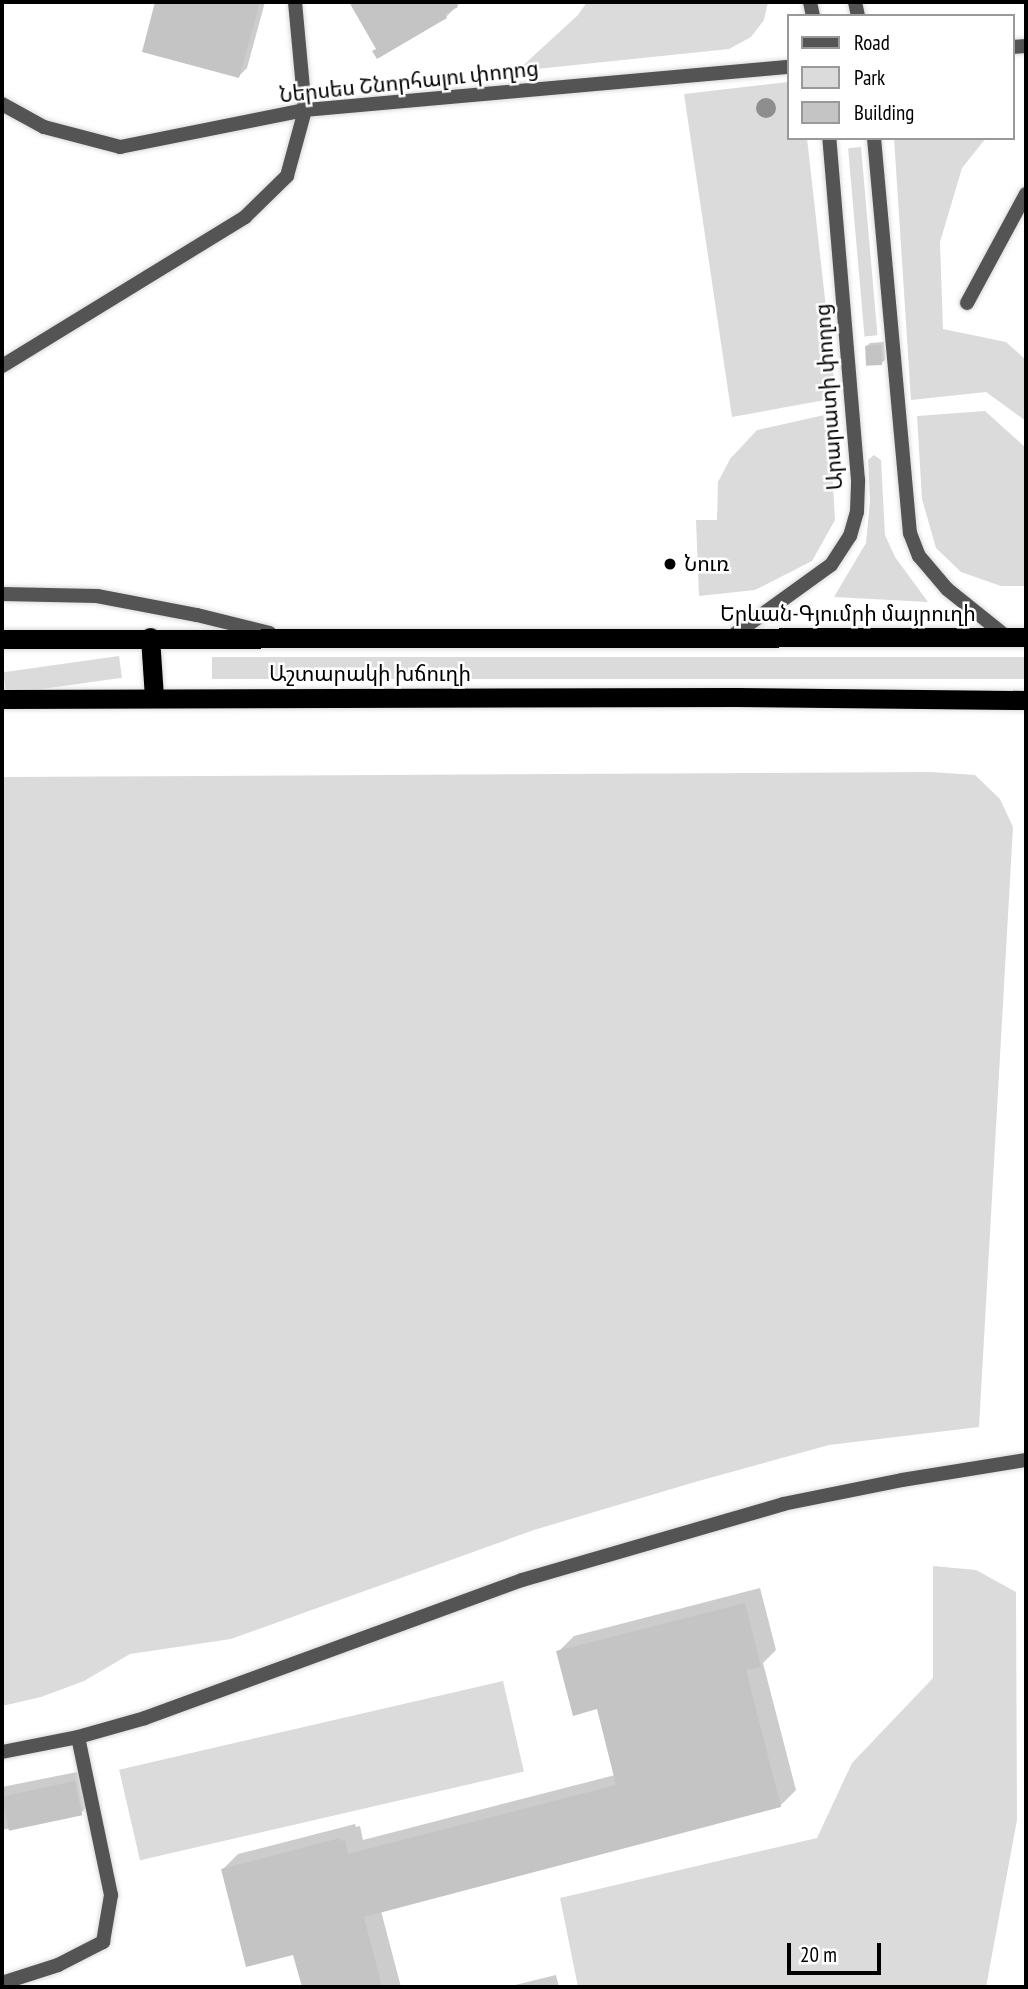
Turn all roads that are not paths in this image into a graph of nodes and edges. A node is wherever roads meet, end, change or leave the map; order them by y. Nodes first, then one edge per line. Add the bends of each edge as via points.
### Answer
1 (295, 2) edge
2 (786, 67) edge
3 (2, 104) edge
4 (305, 110) junction
5 (830, 140) edge
6 (874, 140) edge
7 (1026, 194) edge
8 (967, 303) dead end
9 (2, 366) edge
10 (2, 594) edge
11 (670, 636) joint
12 (150, 637) junction
13 (731, 637) junction
14 (1016, 637) edge
15 (2, 639) edge
16 (292, 639) junction
17 (154, 696) junction
18 (2, 699) edge
19 (1026, 700) edge
20 (1026, 1460) edge
21 (78, 1737) junction
22 (2, 1752) edge
23 (2, 1983) edge

1 - 4 street
2 - 4 street, Ներսես Շնորհալու փողոց
3 - 4 street, Ներսես Շնորհալու փողոց via 44,127 120,147
4 - 9 street via 288,176 245,217
5 - 13 street, Արարատի փողոց via 857,512 850,536 831,565
6 - 14 street via 910,533 919,556 940,582
7 - 8 street
10 - 16 street via 97,596
11 - 13 highway, Երևան-Գյումրի մայրուղի
11 - 16 highway, Աշտարակի խճուղի
12 - 15 highway, Աշտարակի խճուղի
12 - 16 highway, Աշտարակի խճուղի
12 - 17 highway
13 - 14 highway, Երևան-Գյումրի մայրուղի
17 - 18 highway, Աշտարակի խճուղի
17 - 19 highway, Աշտարակի խճուղի
20 - 21 street via 783,1504 522,1580 145,1718
21 - 22 street
21 - 23 street via 111,1895 103,1942 58,1965

